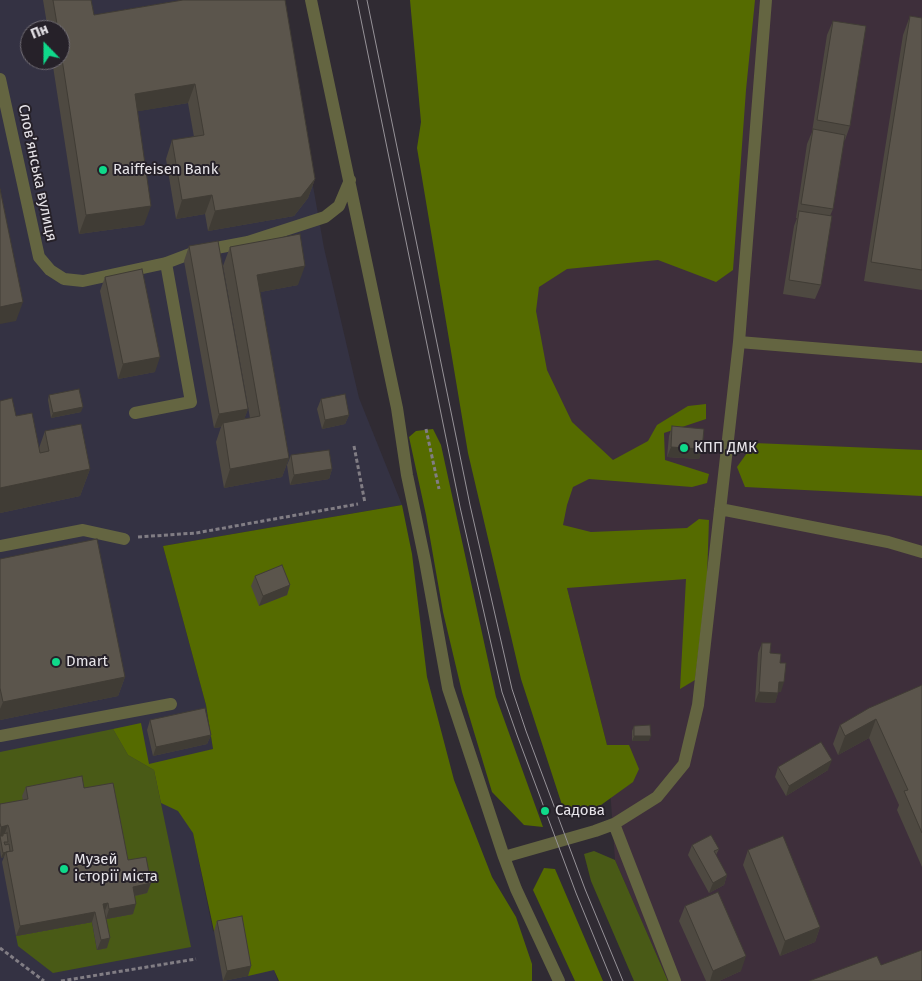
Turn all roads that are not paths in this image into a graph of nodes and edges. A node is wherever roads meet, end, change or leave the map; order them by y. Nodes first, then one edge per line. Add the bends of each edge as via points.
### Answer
1 (311, 0) edge
2 (766, 0) edge
3 (0, 79) edge
4 (350, 180) junction
5 (166, 263) junction
6 (739, 342) junction
7 (922, 357) edge
8 (135, 413) dead end
9 (720, 508) junction
10 (124, 538) road end
11 (0, 546) edge
12 (922, 552) edge
13 (170, 704) dead end
14 (0, 736) edge
15 (614, 824) junction
16 (504, 857) junction
17 (558, 981) edge
18 (675, 981) edge

1 - 4 street
2 - 6 street
3 - 5 street, Словʼянська вулиця via 39,257 50,270 64,279 82,280
4 - 5 street, Словʼянська вулиця via 339,206 325,217 248,242 195,252
4 - 16 street via 397,408 448,688
5 - 8 street via 190,402
6 - 7 street
6 - 9 street
9 - 12 street via 888,542
9 - 15 street via 698,705 684,764 657,797
10 - 11 street via 83,530
13 - 14 street
15 - 16 street
15 - 18 street
16 - 17 street

